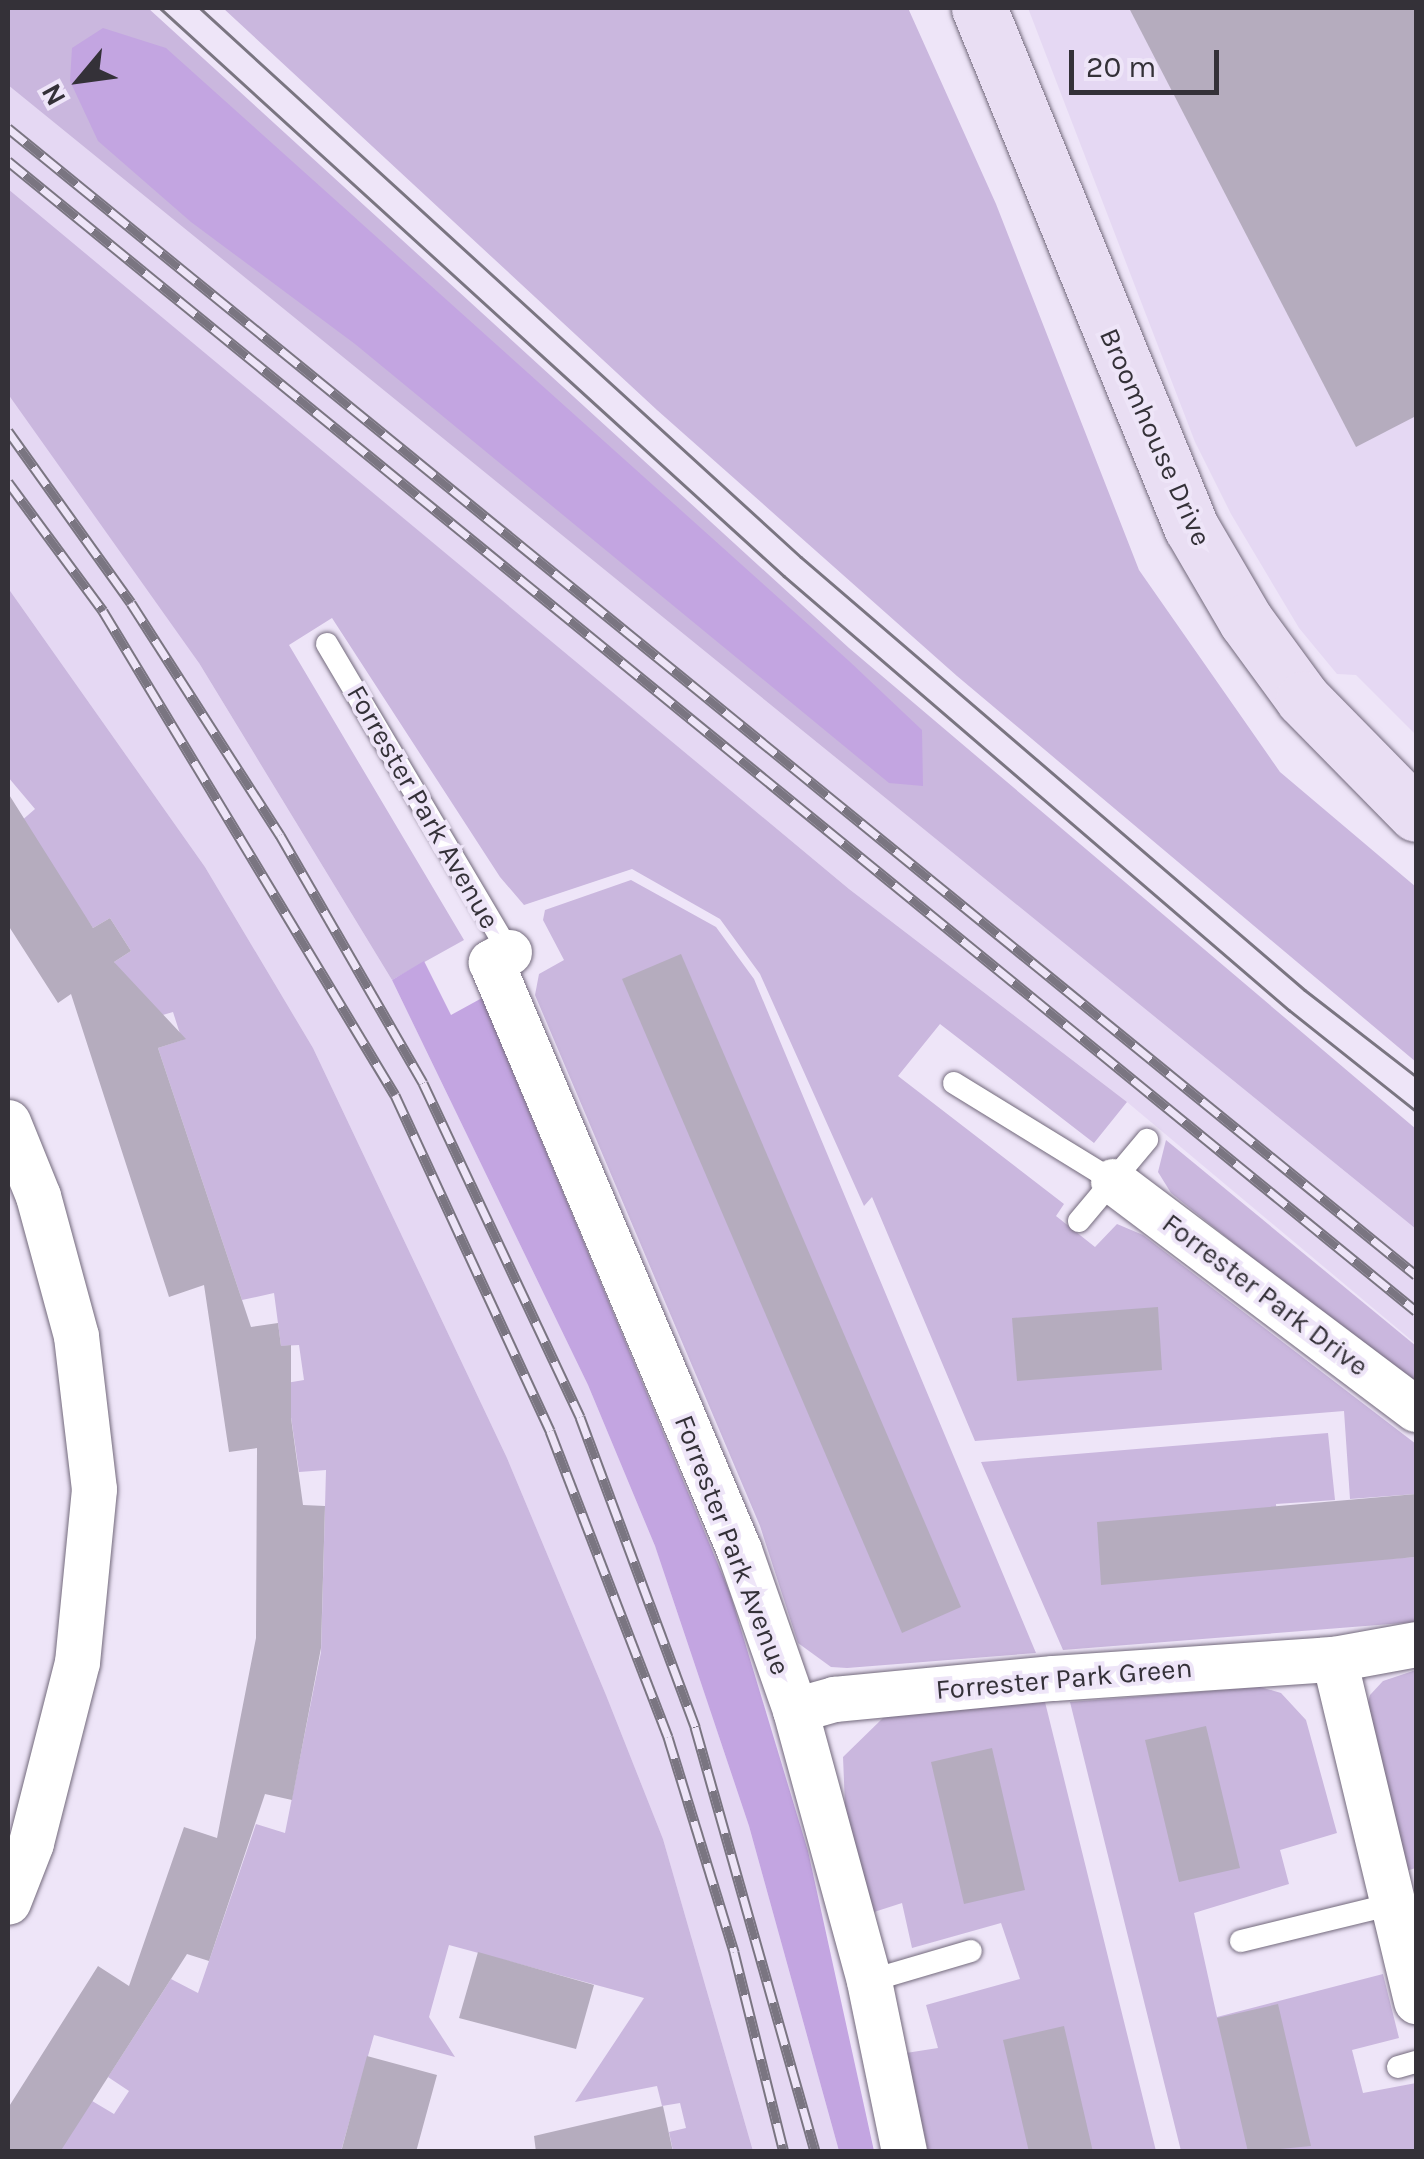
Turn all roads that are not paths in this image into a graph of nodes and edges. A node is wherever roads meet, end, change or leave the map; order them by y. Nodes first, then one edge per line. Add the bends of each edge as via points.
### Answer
1 (979, 8) edge
2 (327, 644) dead end
3 (1416, 814) edge
4 (490, 962) joint
5 (954, 1084) dead end
6 (8, 1122) edge
7 (1147, 1140) dead end
8 (1113, 1181) junction
9 (1080, 1221) dead end
10 (1416, 1409) edge
11 (1416, 1644) edge
12 (1334, 1659) junction
13 (795, 1710) junction
14 (8, 1902) edge
15 (1404, 1928) edge
16 (1241, 1941) dead end
17 (971, 1951) dead end
18 (869, 1981) junction
19 (1416, 2001) edge
20 (904, 2152) edge

1 - 3 street, Broomhouse Drive via 1191,528 1246,622 1304,699
2 - 4 lane, Forrester Park Avenue
4 - 13 street, Forrester Park Avenue via 740,1550
5 - 8 lane
6 - 14 street via 38,1196 76,1336 94,1488 77,1662 31,1843
7 - 8 lane
8 - 9 lane
8 - 10 street, Forrester Park Drive
11 - 12 street, Forrester Park Green
12 - 13 street, Forrester Park Green via 1053,1678 834,1699
12 - 15 street
13 - 18 street, Forrester Park Avenue
15 - 16 lane
15 - 19 street
17 - 18 lane
18 - 20 street, Forrester Park Avenue

